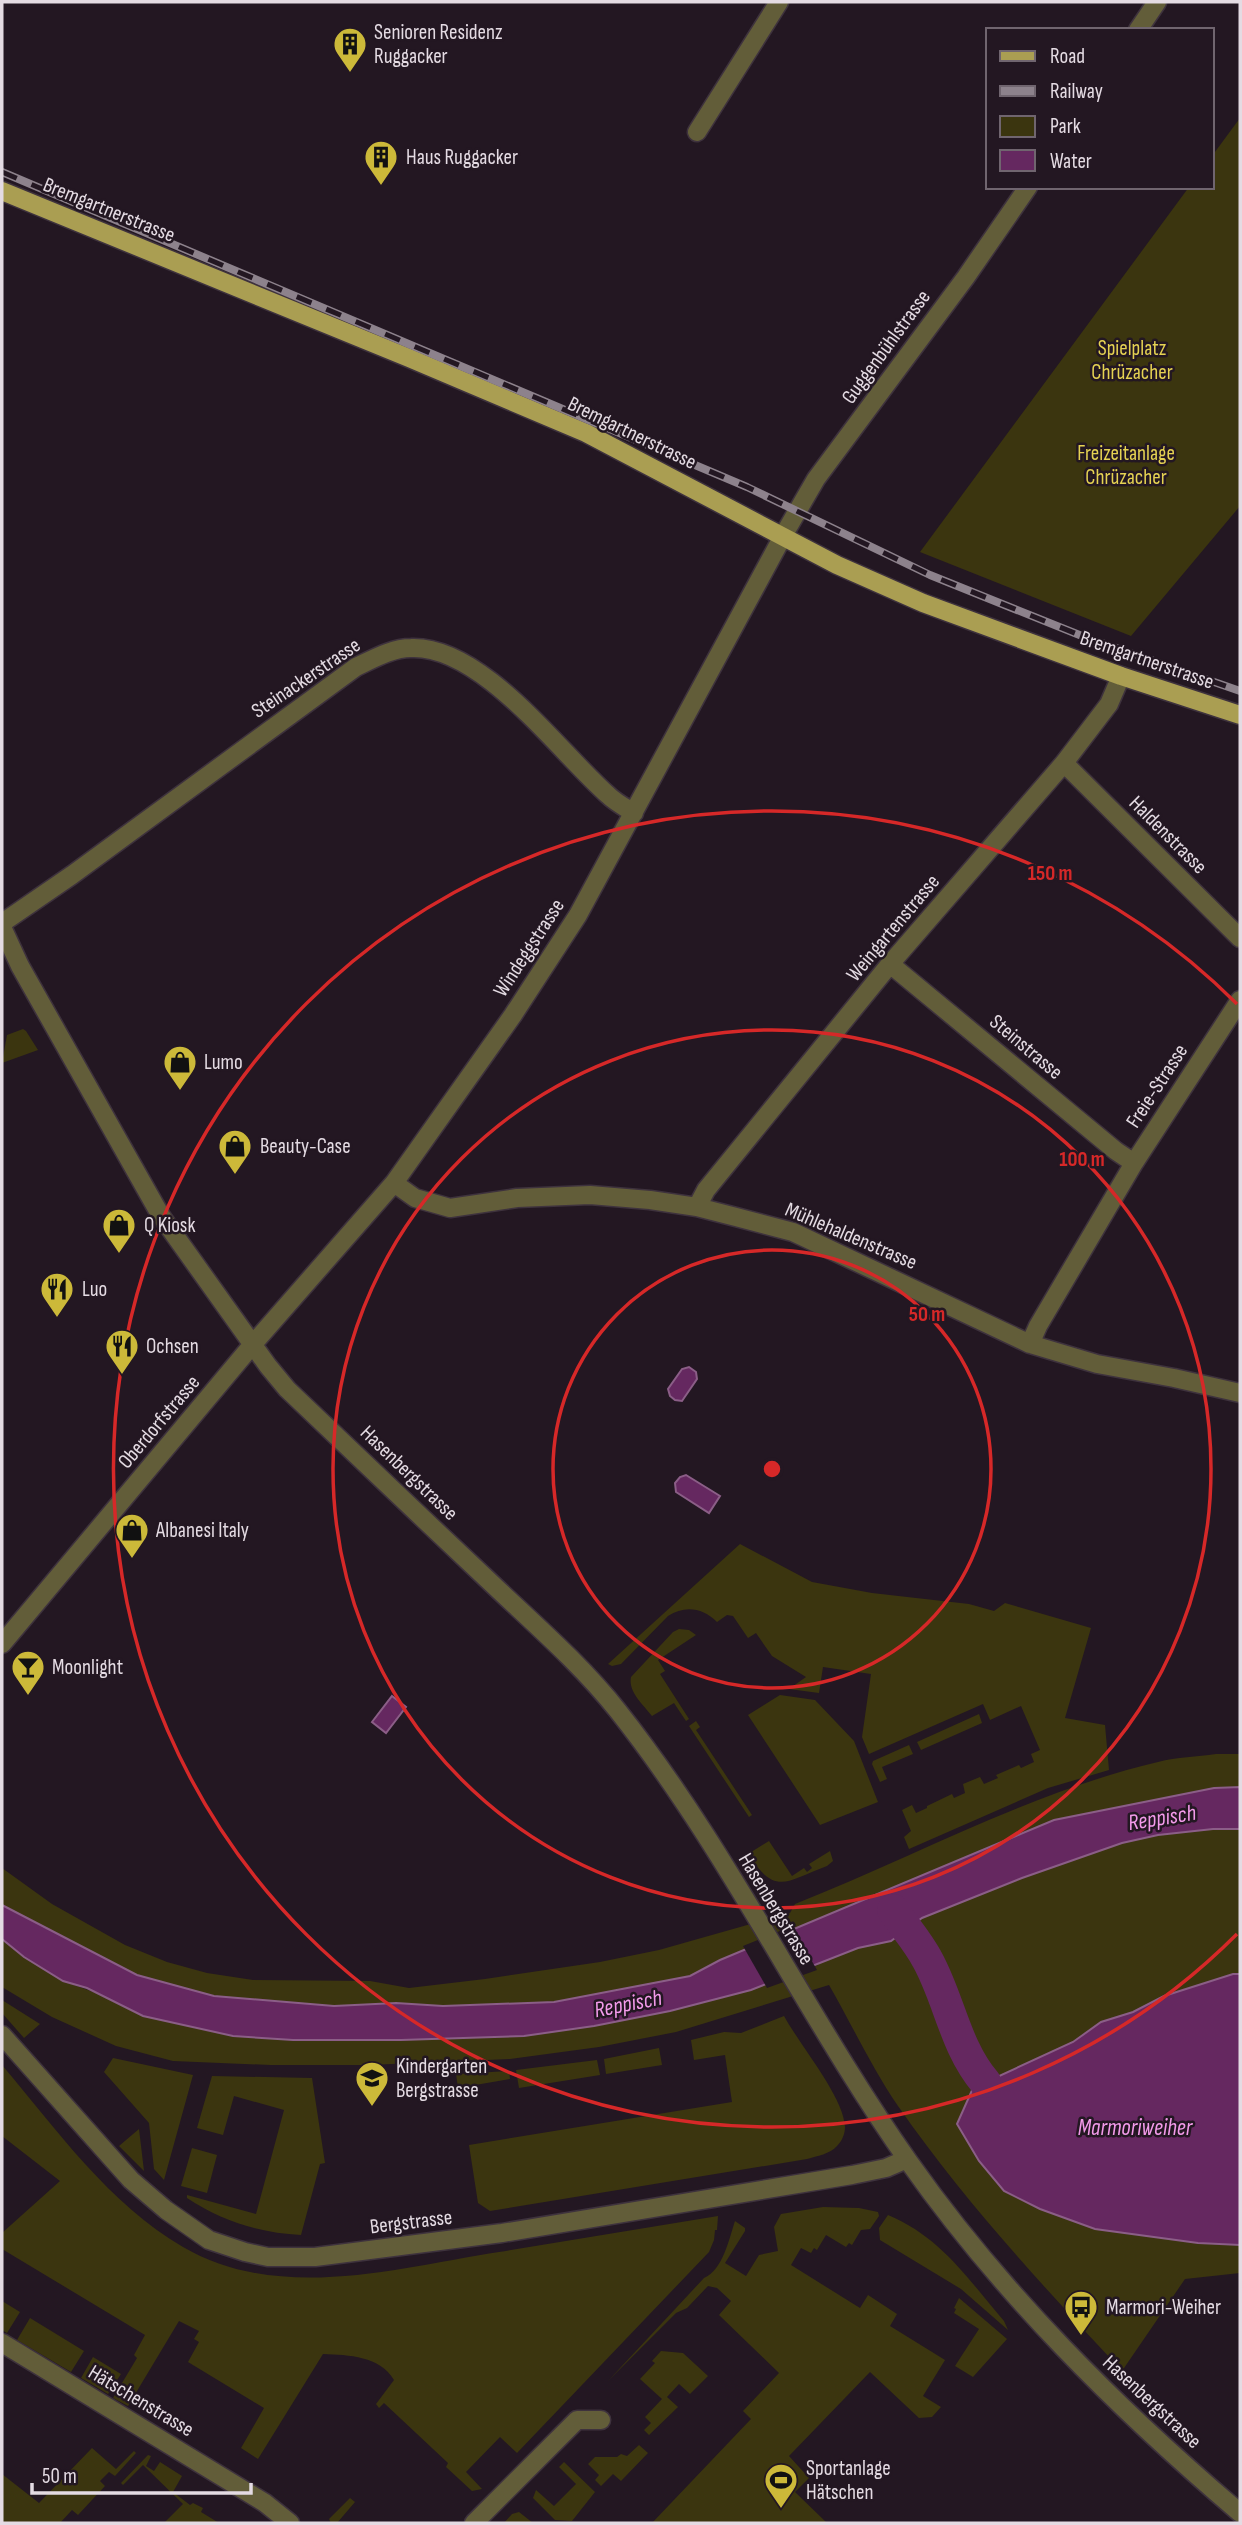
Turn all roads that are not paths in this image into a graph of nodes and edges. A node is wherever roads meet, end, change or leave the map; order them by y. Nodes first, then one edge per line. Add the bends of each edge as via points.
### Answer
1 (779, 2) edge
2 (1157, 2) edge
3 (1139, 28) edge
4 (697, 132) dead end
5 (1027, 189) edge
6 (2, 191) edge
7 (783, 536) junction
8 (1121, 676) junction
9 (1240, 715) edge
10 (1064, 763) junction
11 (634, 813) junction
12 (2, 925) edge
13 (1240, 938) edge
14 (890, 964) junction
15 (1240, 1000) edge
16 (1134, 1163) junction
17 (394, 1183) junction
18 (697, 1207) junction
19 (1030, 1343) junction
20 (253, 1344) junction
21 (1240, 1393) edge
22 (2, 1644) edge
23 (2, 2035) edge
24 (907, 2159) junction
25 (2, 2343) edge
26 (601, 2420) dead end
27 (1240, 2513) edge
28 (290, 2523) edge
29 (474, 2523) edge

1 - 4 street
2 - 3 street
5 - 7 street, Guggenbühlstrasse via 816,478
6 - 7 main road, Bremgartnerstrasse via 586,433
7 - 8 main road, Bremgartnerstrasse via 923,603
7 - 11 street, Windeggstrasse
8 - 9 main road, Bremgartnerstrasse
8 - 10 street, Weingartenstrasse via 1109,704
10 - 13 street, Haldenstrasse
10 - 14 street, Weingartenstrasse
11 - 12 street, Steinackerstrasse via 609,797 509,694 469,666 440,653 411,648 356,667
11 - 17 street, Windeggstrasse via 535,982
12 - 20 street via 20,966 161,1216
14 - 16 street, Steinstrasse
14 - 18 street, Weingartenstrasse via 706,1189
15 - 16 street, Freie-Strasse
16 - 19 street, Freie-Strasse
17 - 18 street, Mühlehaldenstrasse via 415,1198 450,1208 517,1198 590,1195
17 - 20 street, Windeggstrasse
18 - 19 street, Mühlehaldenstrasse via 793,1232
19 - 21 street, Mühlehaldenstrasse via 1097,1364
20 - 22 street, Oberdorfstrasse
20 - 24 street, Hasenbergstrasse via 287,1389 568,1656 616,1709 729,1872 810,2010
23 - 24 street, Bergstrasse via 131,2180 166,2210 209,2240 268,2256 315,2257 502,2233 825,2180 886,2168
24 - 27 street, Hasenbergstrasse via 952,2221 1060,2346
25 - 28 street, Hätschenstrasse via 265,2503
26 - 29 street via 577,2420

